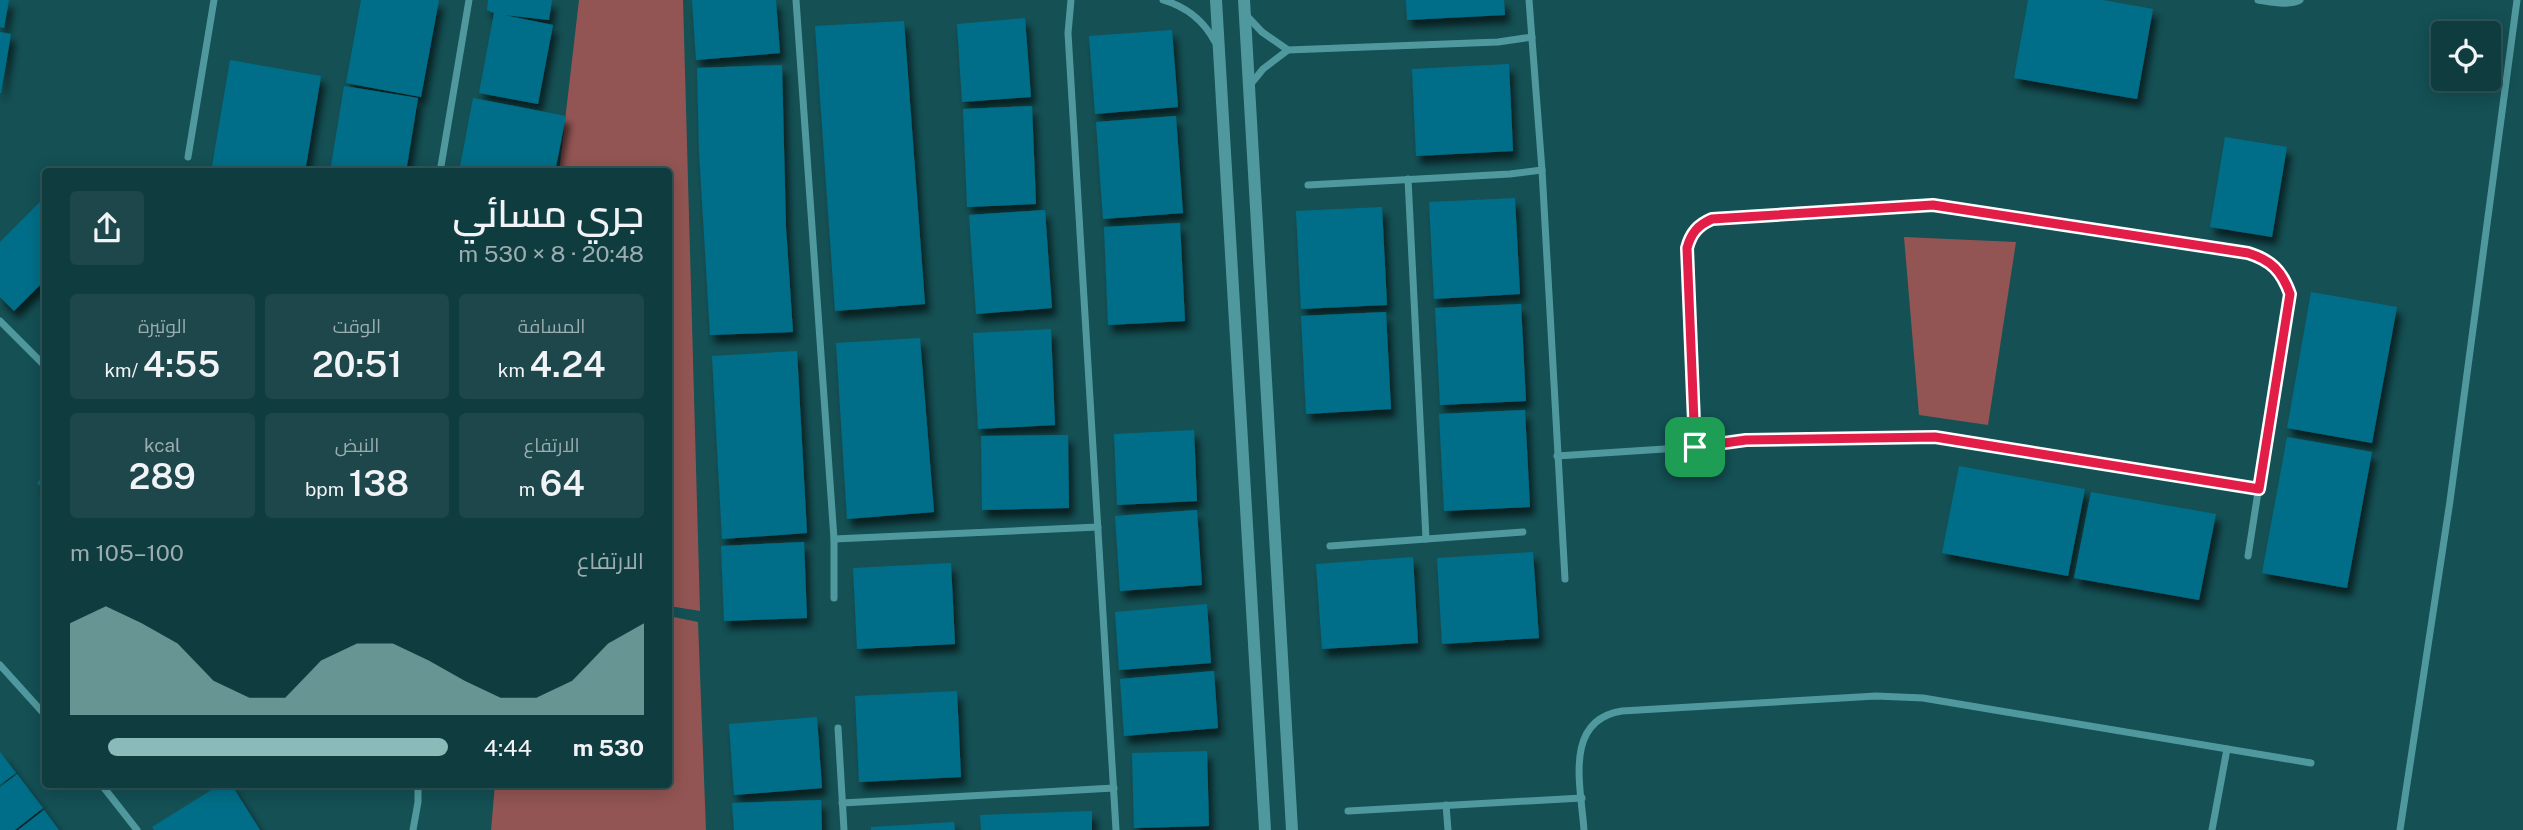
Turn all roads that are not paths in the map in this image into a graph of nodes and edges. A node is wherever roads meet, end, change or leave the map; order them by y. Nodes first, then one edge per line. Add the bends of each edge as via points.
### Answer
1 (214, 0) edge
2 (469, 0) edge
3 (798, 0) edge
4 (1071, 0) edge
5 (1165, 0) edge
6 (1216, 0) edge
7 (1529, 0) edge
8 (2258, 0) edge
9 (2300, 0) edge
10 (2517, 0) edge
11 (1244, 7) edge
12 (1532, 37) junction
13 (1217, 46) junction
14 (1288, 50) junction
15 (1249, 87) junction
16 (188, 157) dead end
17 (441, 168) edge
18 (1542, 170) junction
19 (1408, 179) junction
20 (1308, 185) dead end
21 (0, 321) edge
22 (42, 363) edge
23 (1695, 447) junction
24 (1557, 456) junction
25 (2259, 489) junction
26 (1098, 527) junction
27 (1523, 532) dead end
28 (834, 539) junction
29 (1426, 539) junction
30 (1330, 546) dead end
31 (2248, 556) dead end
32 (1565, 579) dead end
33 (834, 598) dead end
34 (0, 665) edge
35 (42, 712) edge
36 (838, 728) dead end
37 (2227, 749) junction
38 (2311, 763) dead end
39 (104, 788) edge
40 (418, 788) edge
41 (1114, 788) junction
42 (1582, 798) junction
43 (842, 803) junction
44 (1447, 805) junction
45 (1348, 811) dead end
46 (137, 830) edge
47 (412, 830) edge
48 (844, 830) edge
49 (1116, 830) edge
50 (1265, 830) edge
51 (1292, 830) edge
52 (1448, 830) edge
53 (1584, 830) edge
54 (2212, 830) edge
55 (2400, 830) edge

1 - 16 street
2 - 17 street
3 - 28 street
4 - 26 street via 1068,33
5 - 13 street via 1192,14
6 - 13 street
7 - 12 street
8 - 9 street via 2279,4
10 - 55 street via 2450,501
11 - 14 street via 1262,32
11 - 15 street
12 - 14 street
12 - 18 street
13 - 50 street
14 - 15 street
15 - 51 street
18 - 19 street
18 - 24 street
19 - 20 street
19 - 29 street
21 - 22 street
23 - 24 street
23 - 25 street via 1746,440 1935,437
23 - 25 street via 1687,248 1695,230 1712,219 1944,206 2248,253 2276,266 2290,294
24 - 32 street
25 - 31 street
26 - 28 street
26 - 41 street
27 - 29 street
28 - 33 street
29 - 30 street
34 - 35 street
36 - 43 street
37 - 38 street
37 - 42 street via 1911,697 1622,711 1603,716 1583,739
37 - 54 street
39 - 46 street
40 - 47 street
41 - 43 street
41 - 49 street
42 - 44 street
42 - 53 street
43 - 48 street
44 - 45 street
44 - 52 street

